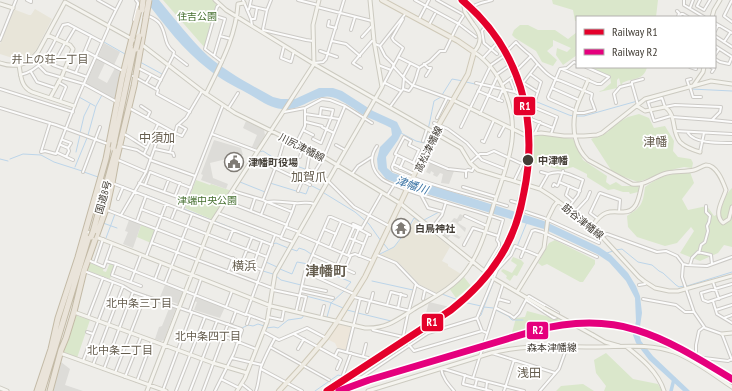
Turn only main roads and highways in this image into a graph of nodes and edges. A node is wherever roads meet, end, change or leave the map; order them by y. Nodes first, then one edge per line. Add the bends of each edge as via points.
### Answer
1 (148, 0) edge
2 (383, 0) edge
3 (141, 1) edge
4 (144, 14) junction
5 (136, 37) junction
6 (124, 73) junction
7 (134, 78) junction
8 (120, 132) junction
9 (115, 145) junction
10 (117, 160) junction
11 (91, 232) junction
12 (83, 258) junction
13 (80, 282) junction
14 (51, 349) junction
15 (60, 351) junction
16 (37, 391) edge
17 (44, 391) edge
18 (50, 391) edge
19 (279, 391) edge

1 - 4 highway, 国道8号, bridge
2 - 19 main road, 高松津幡線 via 452,37 474,52 469,71 436,124 383,243 355,296 326,338
3 - 4 highway, 国道8号, bridge
4 - 5 highway, 国道8号
4 - 5 highway via 134,29
4 - 7 highway via 144,30
5 - 6 highway
5 - 8 highway, 国道8号, bridge
6 - 8 highway via 116,124
6 - 9 highway via 115,118
7 - 8 highway
7 - 8 highway
8 - 9 highway, 国道8号
9 - 10 highway
9 - 11 highway, 国道8号
9 - 11 highway via 106,159
10 - 11 highway
10 - 11 highway via 106,209
11 - 12 highway, 国道8号
11 - 13 highway, 国道8号
12 - 13 highway via 84,271
12 - 14 highway via 78,265
12 - 14 highway via 71,280
12 - 17 highway, 国道8号
13 - 15 highway
13 - 15 highway
13 - 17 highway, 国道8号
14 - 16 highway
15 - 18 highway

